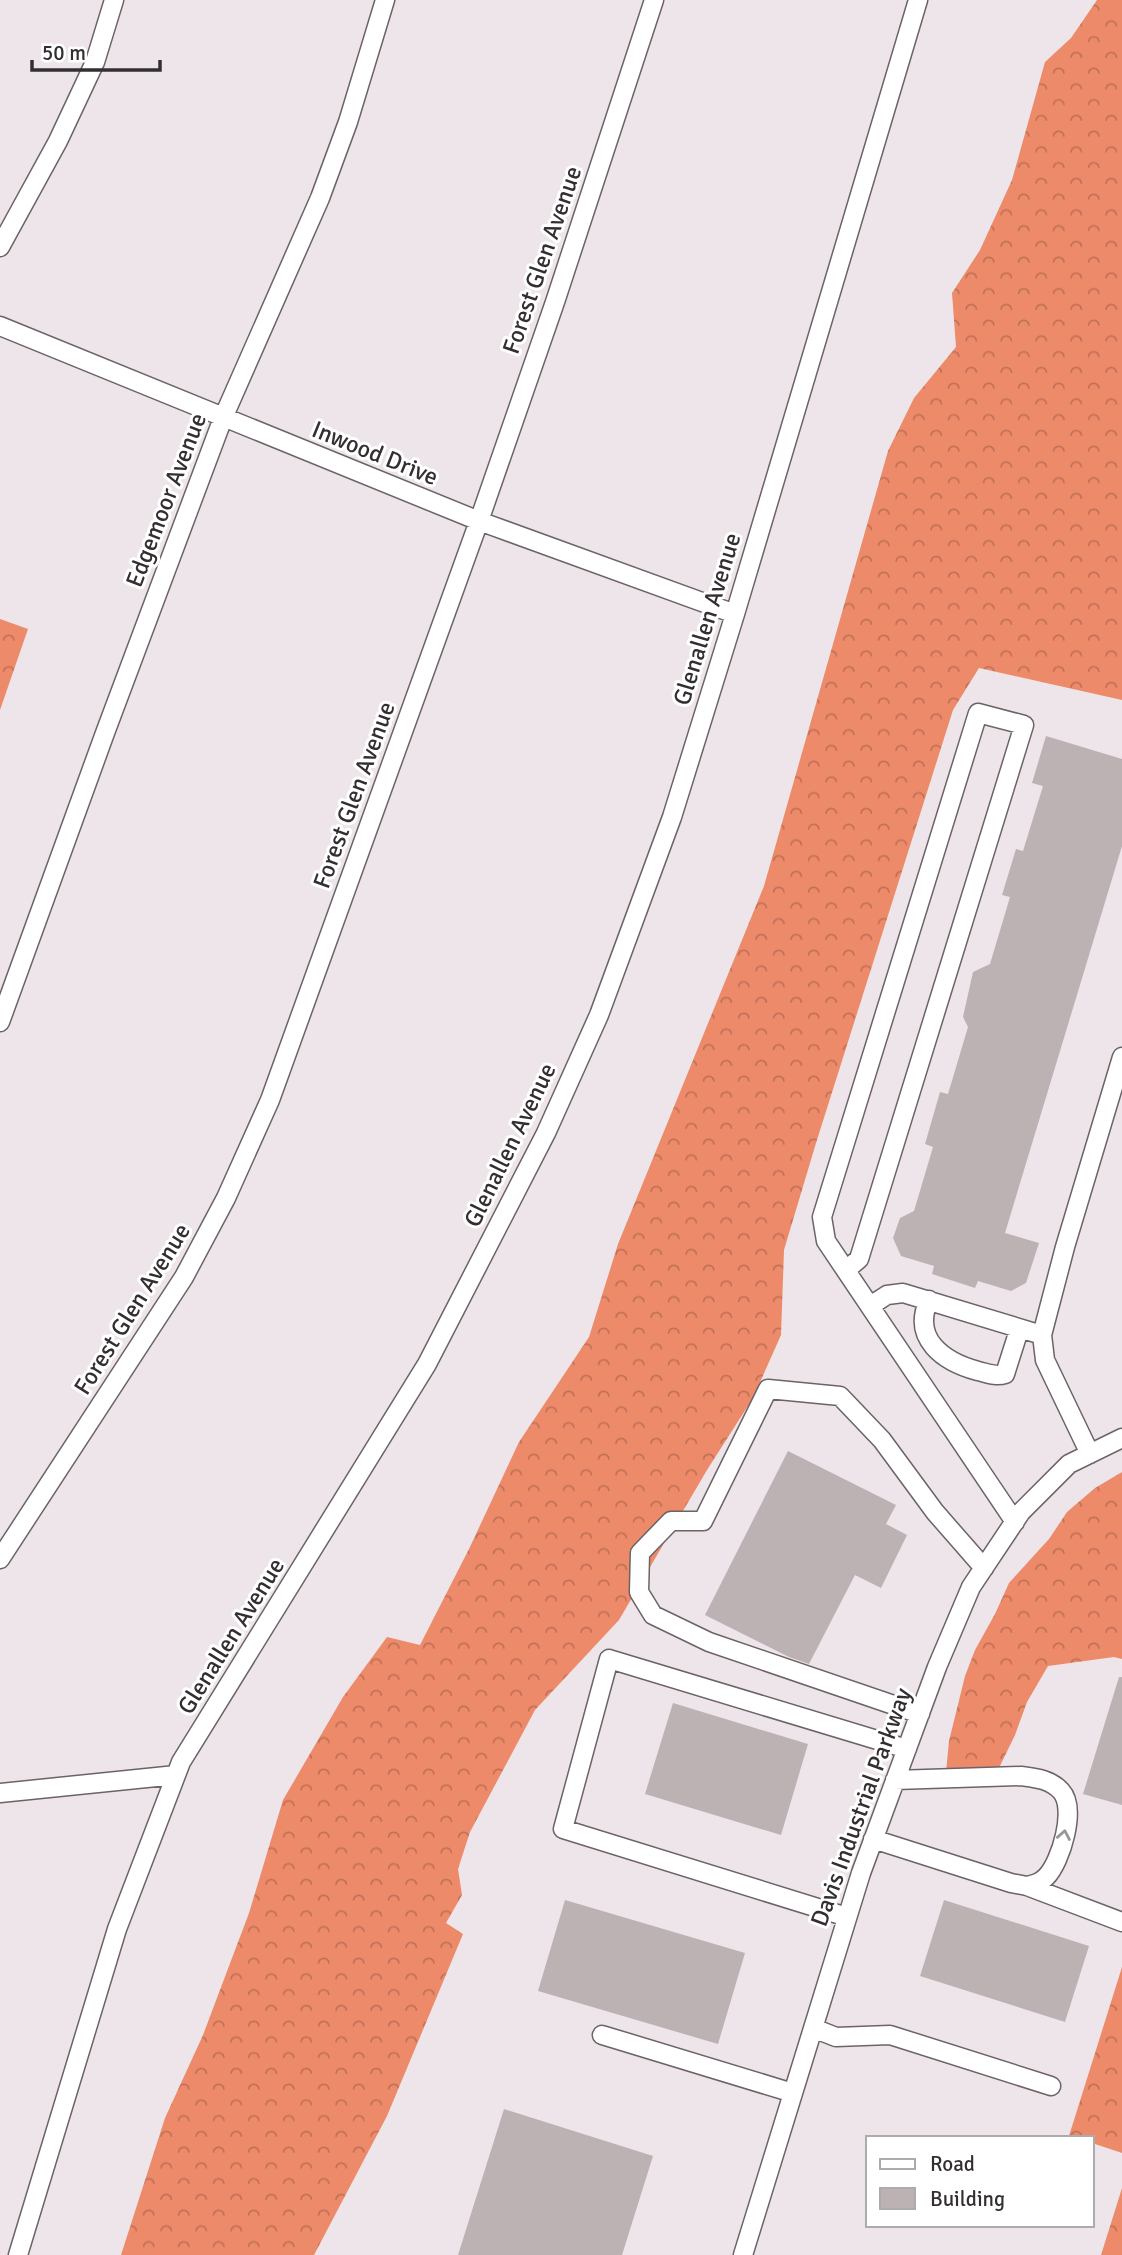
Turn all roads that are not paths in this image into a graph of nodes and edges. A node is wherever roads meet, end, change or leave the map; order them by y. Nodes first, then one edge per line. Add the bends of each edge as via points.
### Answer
1 (114, 0) edge
2 (385, 0) edge
3 (654, 0) edge
4 (918, 0) edge
5 (0, 247) edge
6 (0, 326) edge
7 (223, 418) junction
8 (479, 521) junction
9 (735, 614) junction
10 (0, 1022) edge
11 (1122, 1057) edge
12 (846, 1270) junction
13 (929, 1300) junction
14 (870, 1306) junction
15 (1019, 1330) junction
16 (1042, 1335) junction
17 (1122, 1438) edge
18 (1090, 1454) junction
19 (1015, 1521) junction
20 (0, 1559) edge
21 (984, 1568) junction
22 (920, 1714) junction
23 (906, 1749) junction
24 (176, 1775) junction
25 (895, 1780) junction
26 (0, 1793) edge
27 (873, 1839) junction
28 (1027, 1886) junction
29 (847, 1917) junction
30 (1122, 1922) edge
31 (813, 2028) junction
32 (602, 2035) dead end
33 (1051, 2086) dead end
34 (793, 2093) junction
35 (18, 2255) edge
36 (743, 2255) edge

1 - 5 street via 95,62
2 - 7 street, Edgemoor Avenue via 320,198
3 - 8 street, Forest Glen Avenue
4 - 9 street, Glenallen Avenue
6 - 7 street, Inwood Drive
7 - 8 street, Inwood Drive
7 - 10 street, Edgemoor Avenue
8 - 9 street, Inwood Drive
8 - 20 street, Forest Glen Avenue via 270,1100 232,1186 184,1277
9 - 24 street, Glenallen Avenue via 672,817 631,930 546,1133 427,1364
11 - 16 street
12 - 12 street via 827,1241 822,1217 978,713 1024,725 859,1259
12 - 14 street
13 - 14 street via 903,1293 887,1295
13 - 15 street
13 - 15 street via 924,1315 929,1340 945,1359 967,1368 1004,1374
14 - 19 street
15 - 16 street
16 - 18 street via 1045,1360
17 - 18 street, Davis Industrial Parkway
18 - 19 street, Davis Industrial Parkway via 1069,1464
19 - 21 street, Davis Industrial Parkway
21 - 22 street, Davis Industrial Parkway via 971,1587
21 - 22 street via 882,1440 840,1396 768,1389 703,1521 671,1521 640,1553 639,1592 653,1615 709,1642
22 - 23 street, Davis Industrial Parkway
23 - 25 street, Davis Industrial Parkway
23 - 29 street via 609,1659 563,1829
24 - 26 street
24 - 35 street, Glenallen Avenue via 117,1928
25 - 27 street, Davis Industrial Parkway
28 -> 25 street via 1038,1884 1058,1862 1067,1811 1061,1791 1040,1778 1021,1776
27 - 28 street
27 - 29 street, Davis Industrial Parkway
28 - 30 street
29 - 31 street, Davis Industrial Parkway
31 - 33 street via 836,2037 890,2035
31 - 34 street, Davis Industrial Parkway
32 - 34 street
34 - 36 street, Davis Industrial Parkway

